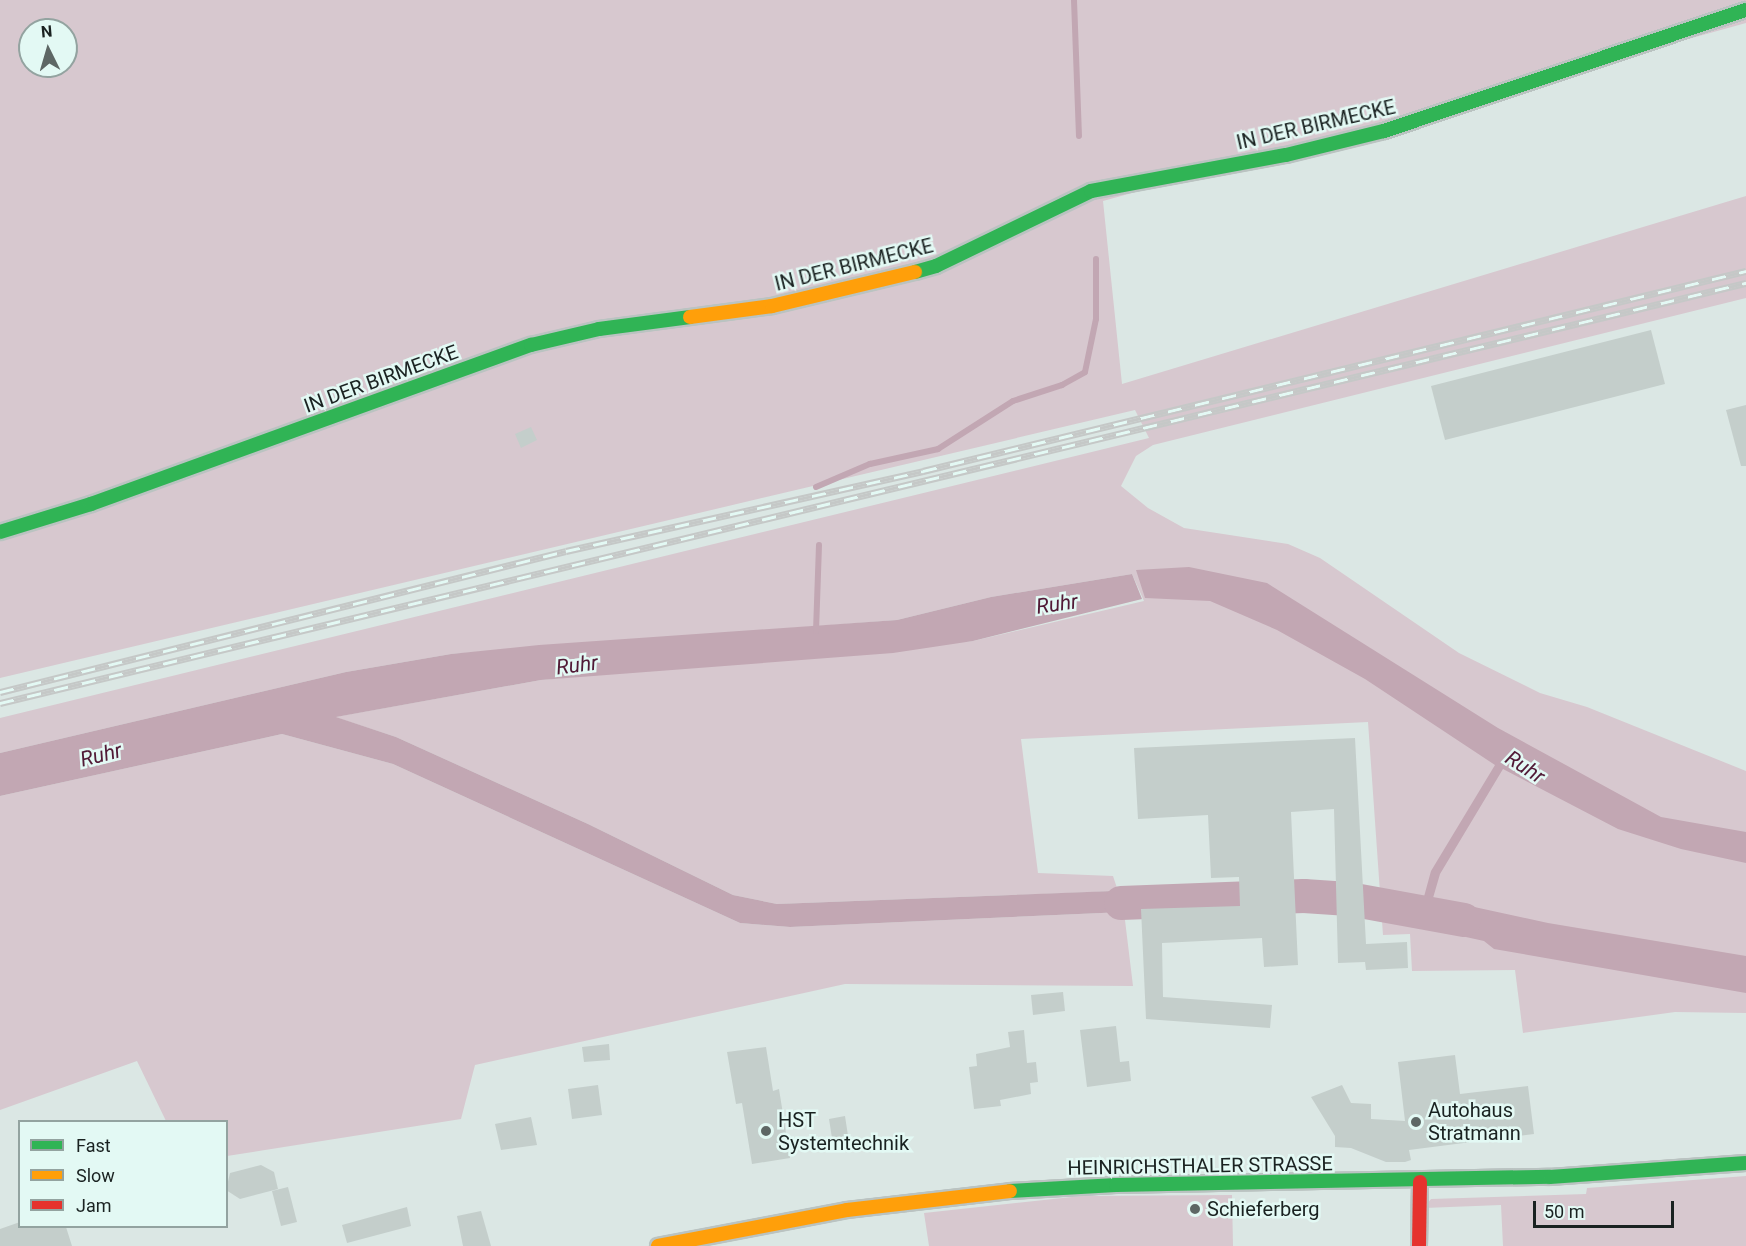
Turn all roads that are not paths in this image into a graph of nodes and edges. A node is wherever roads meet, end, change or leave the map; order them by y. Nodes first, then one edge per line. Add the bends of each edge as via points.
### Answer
1 (1746, 10) edge
2 (0, 532) edge
3 (1746, 1163) edge
4 (1420, 1182) junction
5 (658, 1246) edge
6 (1419, 1246) edge

1 - 2 street, IN DER BIRMECKE via 1384,131 1286,155 1091,191 945,262 886,280 772,306 599,329 531,345 91,504
3 - 4 street, HEINRICHSTHALER STRASSE
4 - 5 street, HEINRICHSTHALER STRASSE via 1116,1185 963,1195 815,1215
4 - 6 street

